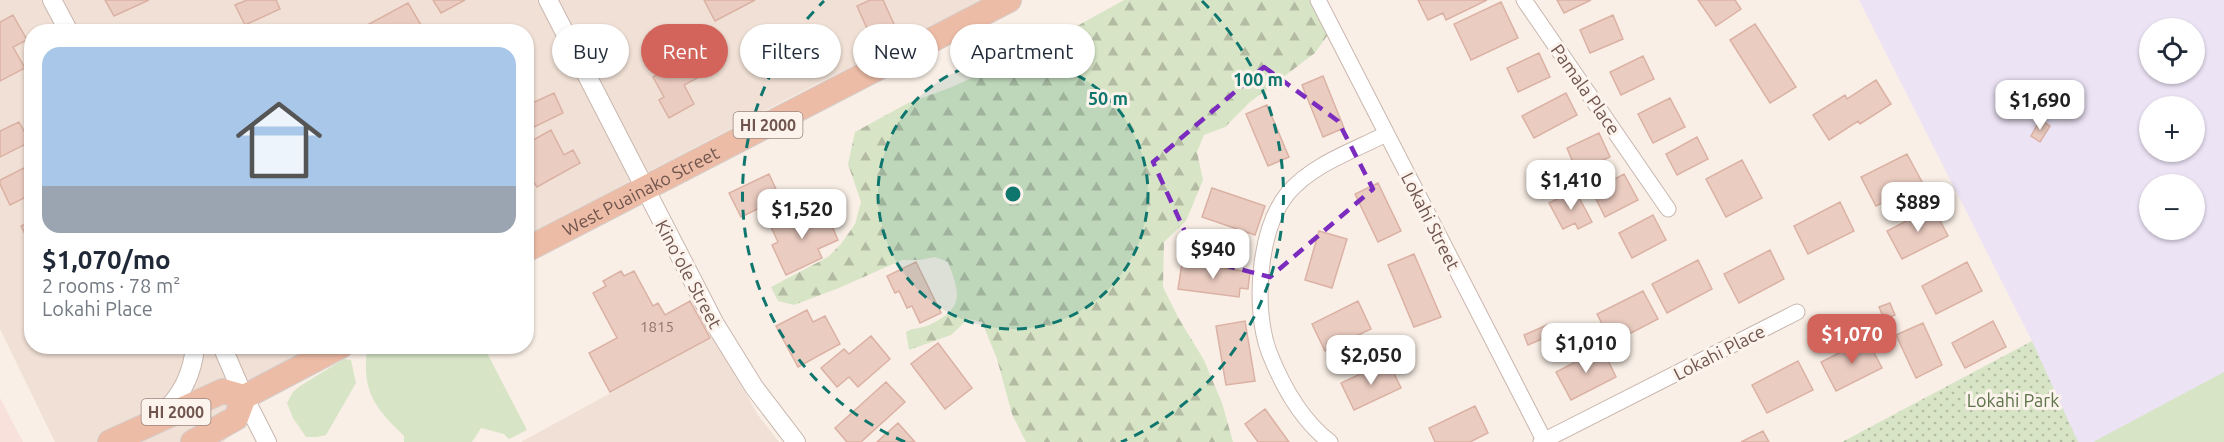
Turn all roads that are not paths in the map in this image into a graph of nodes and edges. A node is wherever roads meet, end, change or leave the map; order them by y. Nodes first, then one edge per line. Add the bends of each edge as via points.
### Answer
1 (52, 0) edge
2 (548, 0) edge
3 (1009, 0) edge
4 (1318, 0) edge
5 (1524, 0) edge
6 (65, 24) edge
7 (1386, 134) junction
8 (645, 189) junction
9 (1668, 209) dead end
10 (534, 246) edge
11 (1797, 312) dead end
12 (193, 354) edge
13 (225, 354) edge
14 (326, 354) edge
15 (244, 397) junction
16 (150, 423) junction
17 (1543, 441) edge
18 (110, 442) edge
19 (193, 442) edge
20 (267, 442) edge
21 (796, 442) edge
22 (1330, 442) edge

1 - 6 street
2 - 8 street, Kinoʻole Street
3 - 8 highway, West Puainako Street / HI 2000
4 - 7 street, Lokahi Street
5 - 9 street, Pamala Place
7 - 17 street, Lokahi Street
7 - 22 street via 1316,169 1288,193 1263,249 1261,313 1268,350 1301,412
8 - 10 highway, West Puainako Street / HI 2000
8 - 21 street, Kinoʻole Street via 736,360
11 - 17 street, Lokahi Place
12 - 16 street via 184,387 175,401
13 - 15 street
14 - 15 highway
15 - 16 highway, HI 2000 via 223,391
15 - 19 highway, HI 2000 via 236,418
15 - 20 street
16 - 18 highway, HI 2000

